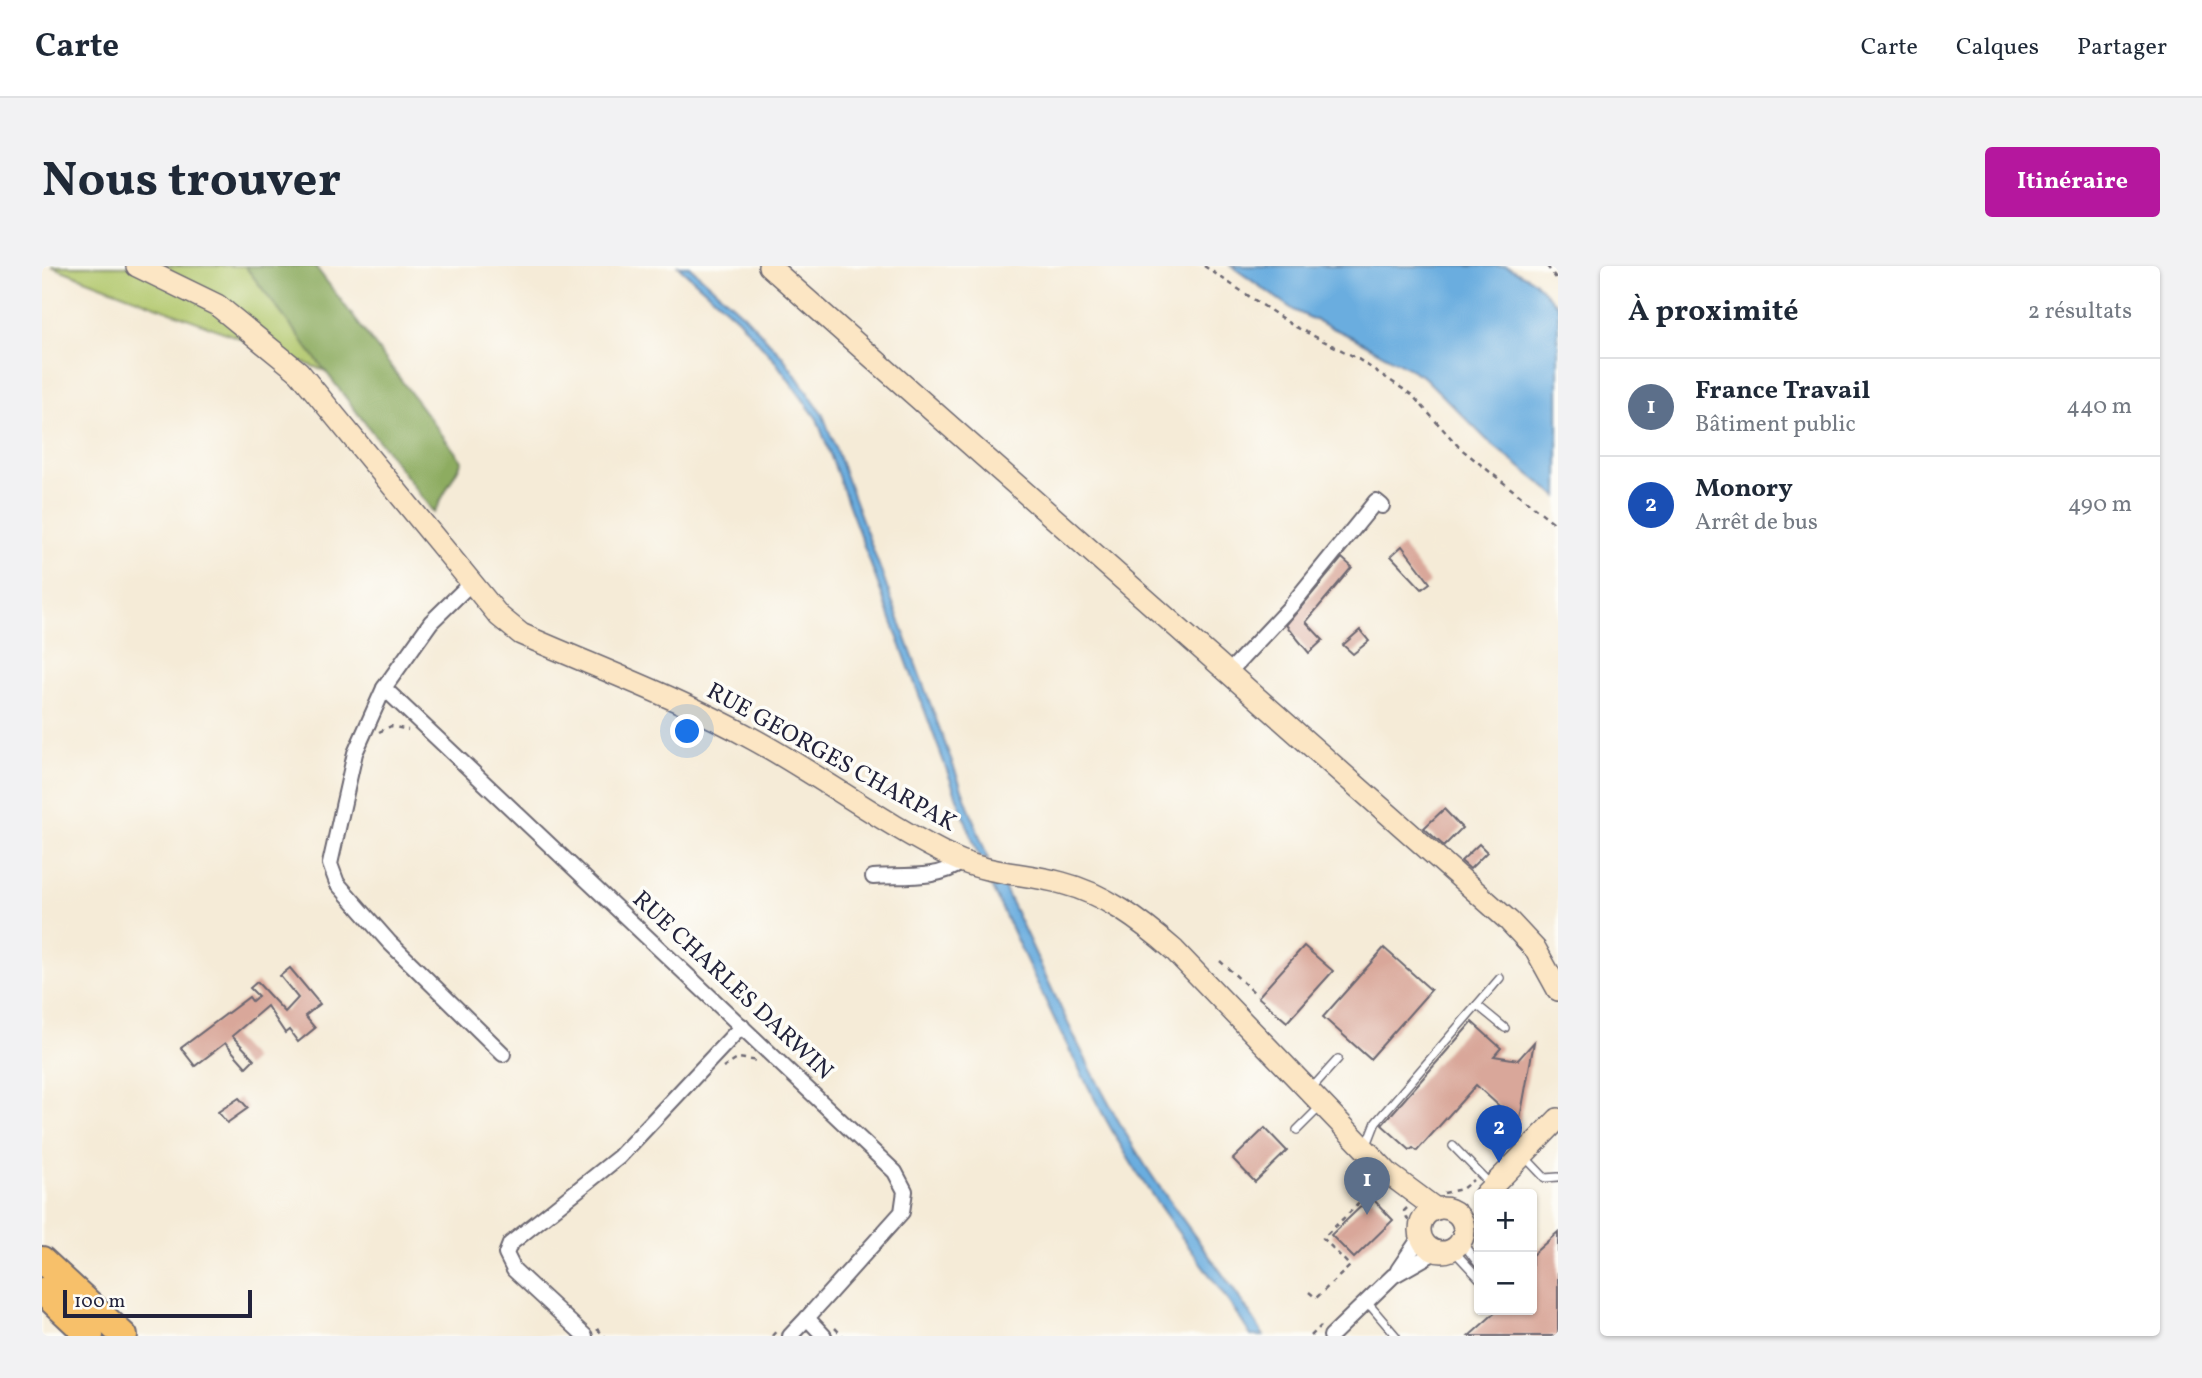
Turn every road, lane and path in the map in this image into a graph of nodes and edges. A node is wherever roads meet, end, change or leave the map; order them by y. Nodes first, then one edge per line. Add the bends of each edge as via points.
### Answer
1 (136, 266) edge
2 (769, 266) edge
3 (1204, 266) edge
4 (1547, 266) edge
5 (1558, 281) edge
6 (1382, 506) dead end
7 (1558, 526) edge
8 (472, 582) junction
9 (1229, 672) junction
10 (388, 692) junction
11 (412, 733) dead end
12 (962, 862) junction
13 (873, 877) dead end
14 (1220, 961) dead end
15 (1500, 978) dead end
16 (1557, 990) edge
17 (1257, 995) dead end
18 (1477, 1005) junction
19 (1505, 1028) dead end
20 (737, 1031) junction
21 (503, 1054) dead end
22 (1338, 1059) dead end
23 (723, 1068) dead end
24 (1317, 1097) junction
25 (1558, 1119) edge
26 (1297, 1130) dead end
27 (1558, 1140) edge
28 (1453, 1146) dead end
29 (1366, 1149) junction
30 (1525, 1156) junction
31 (1386, 1177) junction
32 (1558, 1177) edge
33 (1484, 1189) edge
34 (1484, 1189) edge
35 (1486, 1189) edge
36 (1474, 1196) edge
37 (1433, 1220) junction
38 (1418, 1231) junction
39 (42, 1260) edge
40 (1474, 1260) edge
41 (1333, 1270) dead end
42 (1474, 1272) edge
43 (1339, 1276) junction
44 (1393, 1276) junction
45 (42, 1291) edge
46 (1310, 1292) dead end
47 (1367, 1301) junction
48 (807, 1318) junction
49 (590, 1331) edge
50 (1326, 1331) edge
51 (90, 1336) edge
52 (124, 1336) edge
53 (605, 1336) edge
54 (790, 1336) edge
55 (824, 1336) edge
56 (1311, 1336) edge
57 (1396, 1336) edge

1 - 8 street, RUE GEORGES CHARPAK via 216,305 299,372
2 - 9 street
3 - 7 path via 1292,325 1355,357 1412,395 1460,448
4 - 5 path
6 - 9 street via 1376,501 1283,615
8 - 10 street via 422,632
8 - 12 street, RUE GEORGES CHARPAK via 499,616 521,634 752,738
9 - 16 street via 1509,921 1536,950
10 - 11 path via 376,736 386,727 397,726
10 - 20 street, RUE CHARLES DARWIN
10 - 21 street via 355,753 330,864 337,883 401,955
12 - 13 street via 933,874
12 - 24 street, RUE GEORGES CHARPAK via 1083,889 1146,925
14 - 17 path
15 - 18 lane
18 - 19 lane
18 - 29 lane via 1376,1122
20 - 23 path via 761,1062 739,1058
20 - 48 street, RUE CHARLES DARWIN via 895,1172 905,1191 896,1223
20 - 49 street via 619,1157 510,1244 506,1254 514,1270
22 - 24 lane
24 - 26 lane
24 - 29 street, RUE GEORGES CHARPAK
25 - 30 street
27 - 30 street
28 - 33 lane
29 - 31 street, RUE GEORGES CHARPAK
30 - 32 lane via 1545,1178
30 - 35 street
31 - 37 street, RUE GEORGES CHARPAK
31 - 43 path via 1323,1238 1350,1266
34 - 37 path via 1476,1178 1451,1193 1426,1188
36 - 37 street
37 - 38 street via 1426,1215
37 - 38 path via 1411,1223
37 - 38 street via 1427,1246
37 - 40 lane
37 - 42 lane
37 - 44 street
38 - 44 street
39 - 52 highway
41 - 43 path
43 - 46 path via 1316,1298
44 - 47 street
45 - 51 highway
47 - 50 street
47 - 57 lane
48 - 54 street, RUE CHARLES DARWIN
48 - 55 street
49 - 53 path
50 - 56 path

